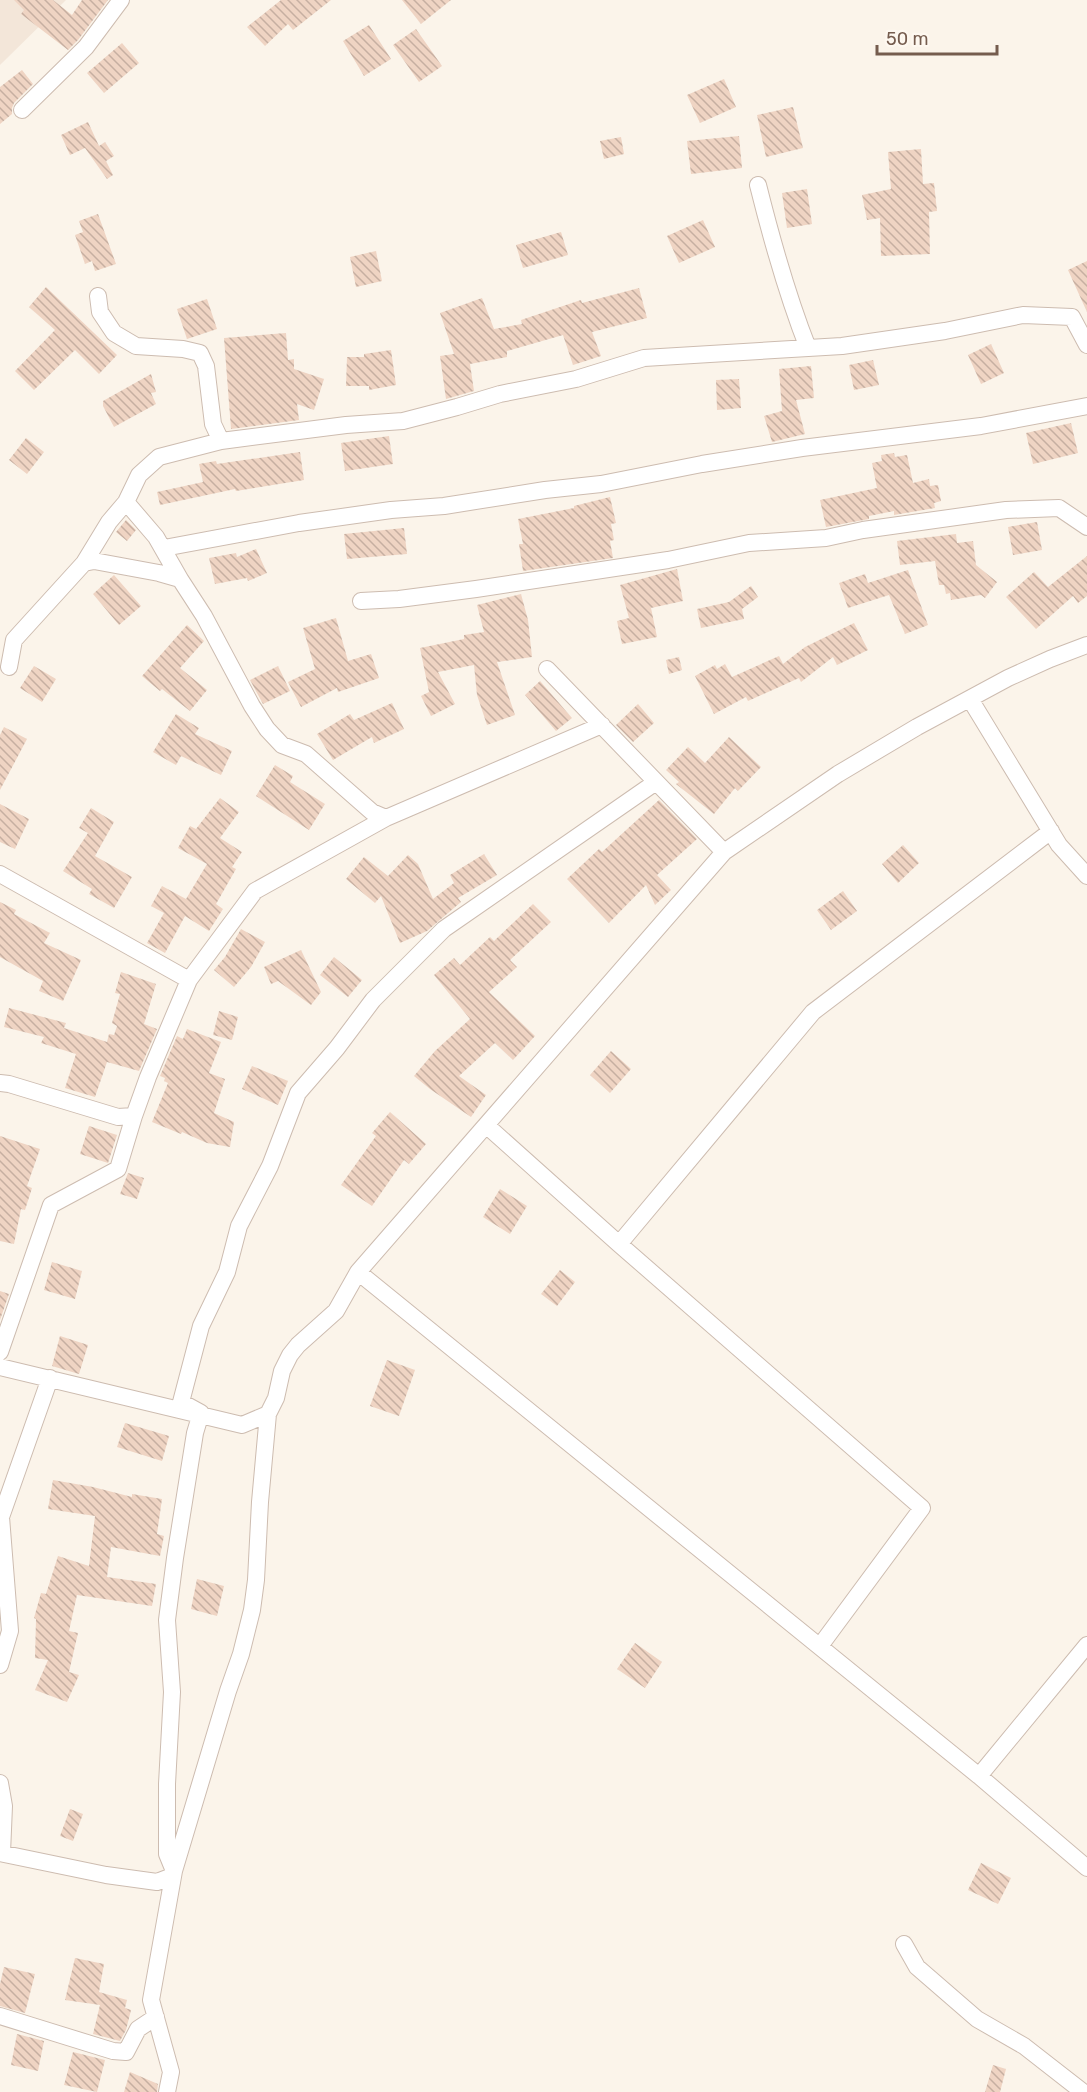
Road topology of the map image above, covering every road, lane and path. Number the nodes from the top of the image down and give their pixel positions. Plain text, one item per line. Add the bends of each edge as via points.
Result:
1 (121, 0) edge
2 (22, 110) dead end
3 (758, 185) dead end
4 (98, 296) dead end
5 (1082, 322) edge
6 (1087, 345) edge
7 (808, 348) junction
8 (1087, 406) edge
9 (221, 441) junction
10 (126, 502) junction
11 (1087, 526) edge
12 (164, 548) junction
13 (84, 562) junction
14 (180, 579) junction
15 (361, 601) dead end
16 (1087, 645) edge
17 (9, 667) dead end
18 (547, 669) dead end
19 (970, 699) junction
20 (602, 725) junction
21 (656, 782) junction
22 (386, 818) junction
23 (1051, 831) junction
24 (724, 852) junction
25 (0, 874) edge
26 (1087, 876) edge
27 (189, 980) junction
28 (0, 1083) edge
29 (134, 1116) junction
30 (486, 1125) junction
31 (619, 1244) junction
32 (358, 1272) junction
33 (0, 1352) edge
34 (0, 1367) edge
35 (50, 1378) junction
36 (201, 1413) junction
37 (268, 1414) junction
38 (4, 1499) edge
39 (1087, 1645) edge
40 (820, 1647) junction
41 (0, 1665) edge
42 (980, 1776) junction
43 (0, 1783) edge
44 (1, 1853) edge
45 (1087, 1868) edge
46 (174, 1871) junction
47 (904, 1944) dead end
48 (0, 2016) edge
49 (156, 2018) junction
50 (167, 2092) edge
51 (1083, 2092) edge

1 - 2 street via 86,47
3 - 7 street via 785,286
4 - 9 street via 100,312 114,333 136,345 200,353 206,366 213,424
5 - 6 street
5 - 7 street via 1072,317 1023,315 945,331
7 - 9 street via 644,358 576,379 500,394 403,421
8 - 12 street via 981,426 802,448 601,484 391,510
9 - 10 street via 159,457 139,475
10 - 12 street
10 - 13 street
11 - 15 street via 1059,508 1006,510 826,538 749,543 668,560 476,589
12 - 14 street
13 - 14 street
13 - 17 street via 14,640
14 - 22 street via 267,729 282,745 306,754 372,812
16 - 19 street via 1008,678
18 - 20 street
19 - 23 street
19 - 24 street via 838,774
20 - 21 street
20 - 22 street
21 - 24 street
21 - 36 street via 444,929 373,1000 298,1093 270,1166 239,1226 227,1272 201,1326 182,1402
22 - 27 street via 255,891
23 - 26 street
23 - 31 street via 813,1012
24 - 30 street
25 - 27 street
27 - 29 street
28 - 29 street via 118,1117
29 - 33 street via 118,1169 51,1205
30 - 31 street
30 - 32 street
31 - 40 street via 922,1508
32 - 37 street via 336,1311 290,1355
32 - 40 street
34 - 35 street
35 - 36 street
35 - 38 street
36 - 37 street via 242,1425
36 - 46 street via 167,1620 172,1692 166,1784 167,1854
37 - 46 street via 252,1610
38 - 41 street via 1,1517 10,1631
39 - 42 street
40 - 42 street
42 - 45 street
43 - 44 street via 4,1806
44 - 46 street via 157,1882 171,1877
46 - 49 street via 151,2000
47 - 51 street via 916,1968 977,2019 1024,2046
48 - 49 street via 126,2052 138,2030
49 - 50 street via 171,2072

